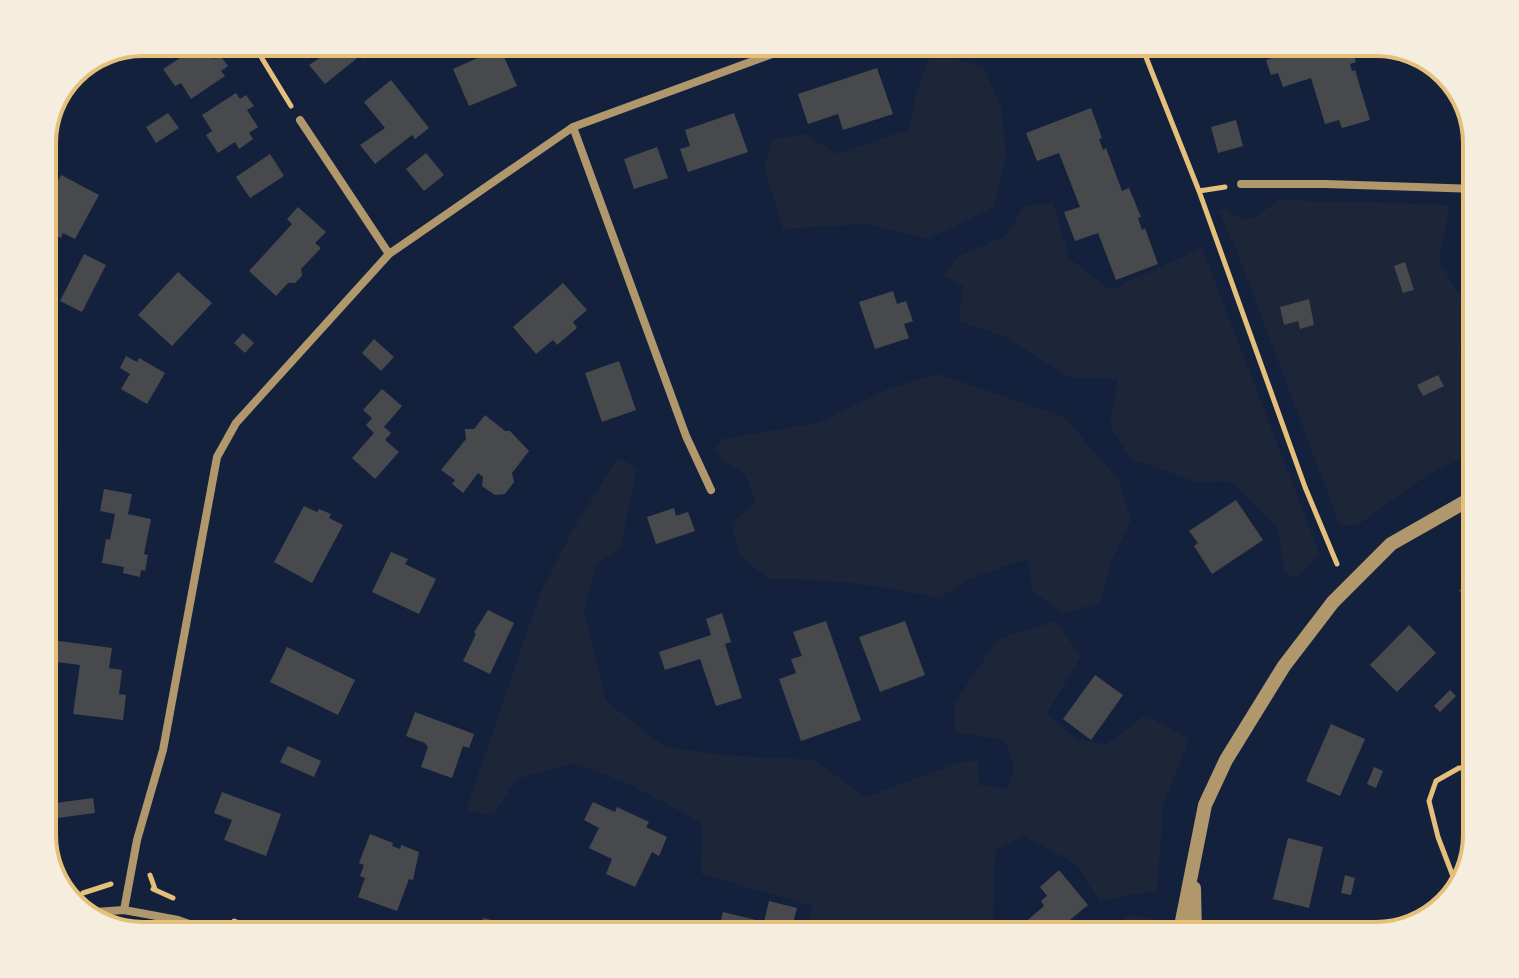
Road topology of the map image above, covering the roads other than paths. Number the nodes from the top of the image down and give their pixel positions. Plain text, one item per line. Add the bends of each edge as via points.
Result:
1 (767, 56) edge
2 (300, 120) road end
3 (573, 127) junction
4 (1241, 184) road end
5 (1463, 189) edge
6 (389, 254) junction
7 (711, 490) dead end
8 (1463, 503) edge
9 (1194, 852) junction
10 (124, 910) junction
11 (102, 912) edge
12 (184, 922) edge
13 (1182, 922) edge
14 (1195, 922) edge

1 - 3 street
2 - 6 street
3 - 6 street
3 - 7 street via 686,436
4 - 5 street
6 - 10 street via 236,423 217,457 163,750
8 - 9 street via 1391,544 1333,602 1284,666 1226,760 1205,805
9 - 13 street
9 - 14 street
10 - 11 street
10 - 12 street

